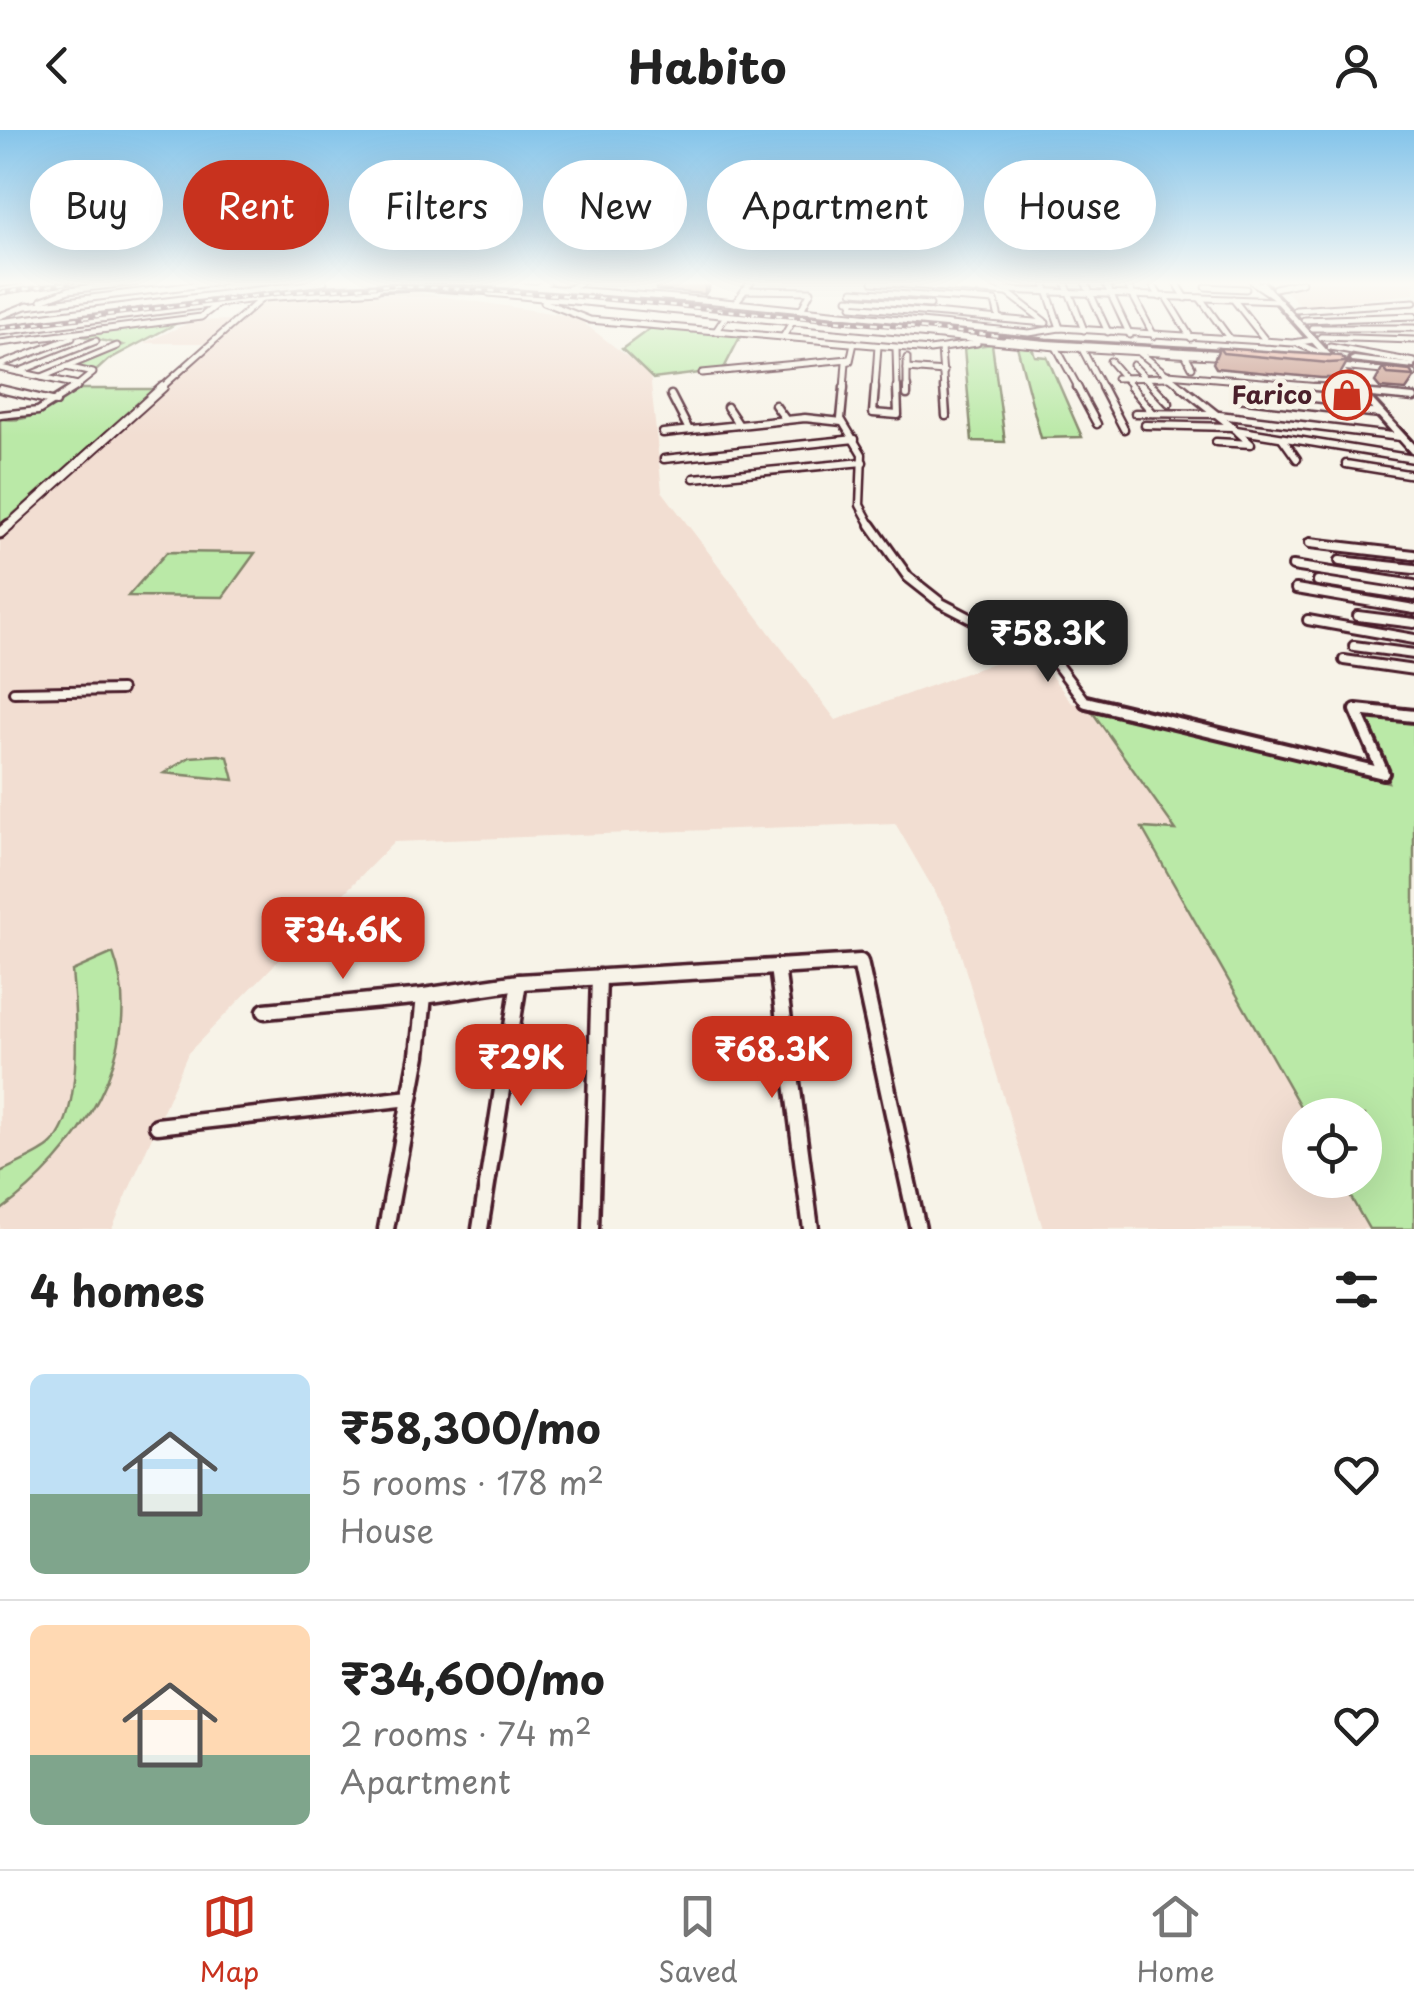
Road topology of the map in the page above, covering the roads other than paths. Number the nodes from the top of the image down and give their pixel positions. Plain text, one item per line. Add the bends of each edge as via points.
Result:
1 (28, 333) edge
2 (89, 333) edge
3 (219, 333) edge
4 (746, 333) edge
5 (785, 333) edge
6 (811, 333) edge
7 (925, 333) edge
8 (934, 333) edge
9 (1010, 333) edge
10 (1012, 333) edge
11 (1036, 333) edge
12 (1117, 333) edge
13 (1153, 333) edge
14 (1189, 333) edge
15 (1226, 333) edge
16 (1260, 333) edge
17 (1313, 333) edge
18 (1314, 333) edge
19 (755, 334) joint
20 (77, 335) junction
21 (1027, 335) junction
22 (1130, 335) joint
23 (783, 336) junction
24 (1154, 336) junction
25 (981, 338) junction
26 (1192, 338) junction
27 (808, 339) junction
28 (1230, 339) junction
29 (1317, 339) junction
30 (25, 340) junction
31 (1414, 340) edge
32 (96, 341) junction
33 (1266, 341) junction
34 (854, 343) junction
35 (1293, 343) junction
36 (0, 346) edge
37 (878, 346) junction
38 (1056, 347) junction
39 (896, 348) junction
40 (941, 349) junction
41 (1084, 353) junction
42 (1140, 353) junction
43 (1185, 354) junction
44 (1060, 355) junction
45 (1255, 355) edge
46 (877, 356) junction
47 (1236, 357) edge
48 (895, 358) junction
49 (907, 358) dead end
50 (1297, 358) edge
51 (850, 359) junction
52 (1314, 359) junction
53 (1110, 361) dead end
54 (1353, 363) junction
55 (1133, 365) dead end
56 (0, 367) edge
57 (66, 367) junction
58 (1192, 367) dead end
59 (1414, 368) edge
60 (907, 369) junction
61 (18, 372) junction
62 (944, 372) junction
63 (702, 374) dead end
64 (1169, 376) junction
65 (42, 377) junction
66 (1116, 378) dead end
67 (1125, 378) junction
68 (1147, 378) junction
69 (78, 385) junction
70 (0, 389) edge
71 (1360, 391) junction
72 (670, 394) dead end
73 (1372, 394) junction
74 (907, 395) dead end
75 (1237, 398) dead end
76 (1414, 398) edge
77 (56, 402) junction
78 (1169, 404) dead end
79 (775, 405) dead end
80 (728, 407) dead end
81 (1135, 413) dead end
82 (1153, 413) junction
83 (1217, 414) junction
84 (1380, 414) junction
85 (0, 415) edge
86 (946, 416) dead end
87 (786, 420) junction
88 (842, 422) junction
89 (1096, 424) dead end
90 (1144, 424) dead end
91 (739, 425) junction
92 (1124, 429) dead end
93 (1234, 429) junction
94 (689, 430) junction
95 (663, 433) dead end
96 (1400, 437) junction
97 (1282, 438) junction
98 (855, 439) junction
99 (1414, 440) edge
100 (1216, 442) dead end
101 (1414, 451) edge
102 (664, 459) dead end
103 (1297, 459) dead end
104 (1414, 459) edge
105 (863, 462) junction
106 (1346, 464) dead end
107 (1414, 475) edge
108 (694, 478) dead end
109 (0, 533) edge
110 (1310, 543) dead end
111 (1414, 554) edge
112 (1340, 561) dead end
113 (1292, 566) dead end
114 (1414, 569) edge
115 (1318, 581) dead end
116 (1414, 584) edge
117 (1296, 589) dead end
118 (1414, 596) edge
119 (1414, 609) edge
120 (1358, 616) dead end
121 (1308, 620) dead end
122 (1414, 623) edge
123 (1414, 639) edge
124 (1354, 646) dead end
125 (1414, 654) edge
126 (1344, 660) dead end
127 (1414, 670) edge
128 (121, 690) dead end
129 (14, 692) dead end
130 (1414, 716) edge
131 (777, 967) junction
132 (599, 977) junction
133 (519, 982) junction
134 (424, 996) junction
135 (266, 1011) dead end
136 (410, 1098) junction
137 (157, 1126) dead end
138 (385, 1229) edge
139 (480, 1229) edge
140 (591, 1229) edge
141 (811, 1229) edge
142 (918, 1229) edge

1 - 30 street
2 - 20 street
3 - 109 street
4 - 19 street
5 - 23 street
6 - 27 street
7 - 25 street
8 - 25 main road
9 - 21 main road
10 - 21 street
11 - 21 street
12 - 22 street
13 - 24 street
14 - 26 street
15 - 28 street
16 - 33 street
17 - 29 main road
18 - 29 main road
19 - 23 street
20 - 30 street
20 - 32 street
20 - 56 street
21 - 52 main road
22 - 24 street
23 - 27 street
24 - 26 street
25 - 38 street via 1008,347
25 - 40 street
25 - 45 main road
26 - 28 street
27 - 34 street
28 - 33 street
29 - 31 street
29 - 35 street
29 - 54 main road
29 - 54 main road
30 - 36 street
32 - 57 street via 117,346
32 - 61 street
33 - 35 street
34 - 37 street
34 - 51 street
35 - 52 street via 1328,362
37 - 39 street
37 - 46 street
38 - 41 street
38 - 44 street
39 - 40 street
39 - 48 street
40 - 62 street
41 - 42 street
41 - 44 street
41 - 92 street
42 - 43 street
42 - 64 street
43 - 47 street
43 - 58 street
44 - 89 street
46 - 48 street
46 - 48 street via 873,413 898,415
49 - 60 street
50 - 52 main road
51 - 63 street
51 - 88 street
52 - 54 street
53 - 67 street
54 - 59 main road
54 - 71 main road
54 - 73 main road
55 - 68 street
56 - 61 street
57 - 65 street
57 - 69 street via 93,373
60 - 62 street
60 - 74 street
61 - 65 street
62 - 86 street
64 - 68 street
64 - 71 street
64 - 83 street
65 - 69 street
66 - 67 street
67 - 68 street
67 - 82 street
68 - 78 street
69 - 77 street
70 - 77 street
71 - 84 main road
72 - 94 street
73 - 76 street
73 - 99 main road
75 - 84 street
77 - 85 street via 17,418
79 - 87 street
80 - 91 street
81 - 82 street
82 - 83 street
83 - 93 street
83 - 96 street
84 - 96 main road
87 - 88 street
87 - 91 street
88 - 98 street
90 - 93 street
91 - 94 street
93 - 97 street
93 - 100 street via 1250,444
94 - 95 street
96 - 101 main road
97 - 103 street
97 - 104 street
98 - 102 street
98 - 105 street
105 - 108 street
105 - 130 street via 860,505 908,577 1055,662 1086,702 1382,773 1356,710
106 - 107 street
110 - 111 street
112 - 114 street
113 - 116 street
115 - 118 street
117 - 119 street
120 - 122 street
121 - 123 street
124 - 125 street
126 - 127 street
128 - 129 street
131 - 132 street
131 - 141 street
131 - 142 street via 860,962
132 - 133 street
132 - 140 street
133 - 134 street
133 - 139 street
134 - 135 street
134 - 136 street
136 - 137 street
136 - 138 street

